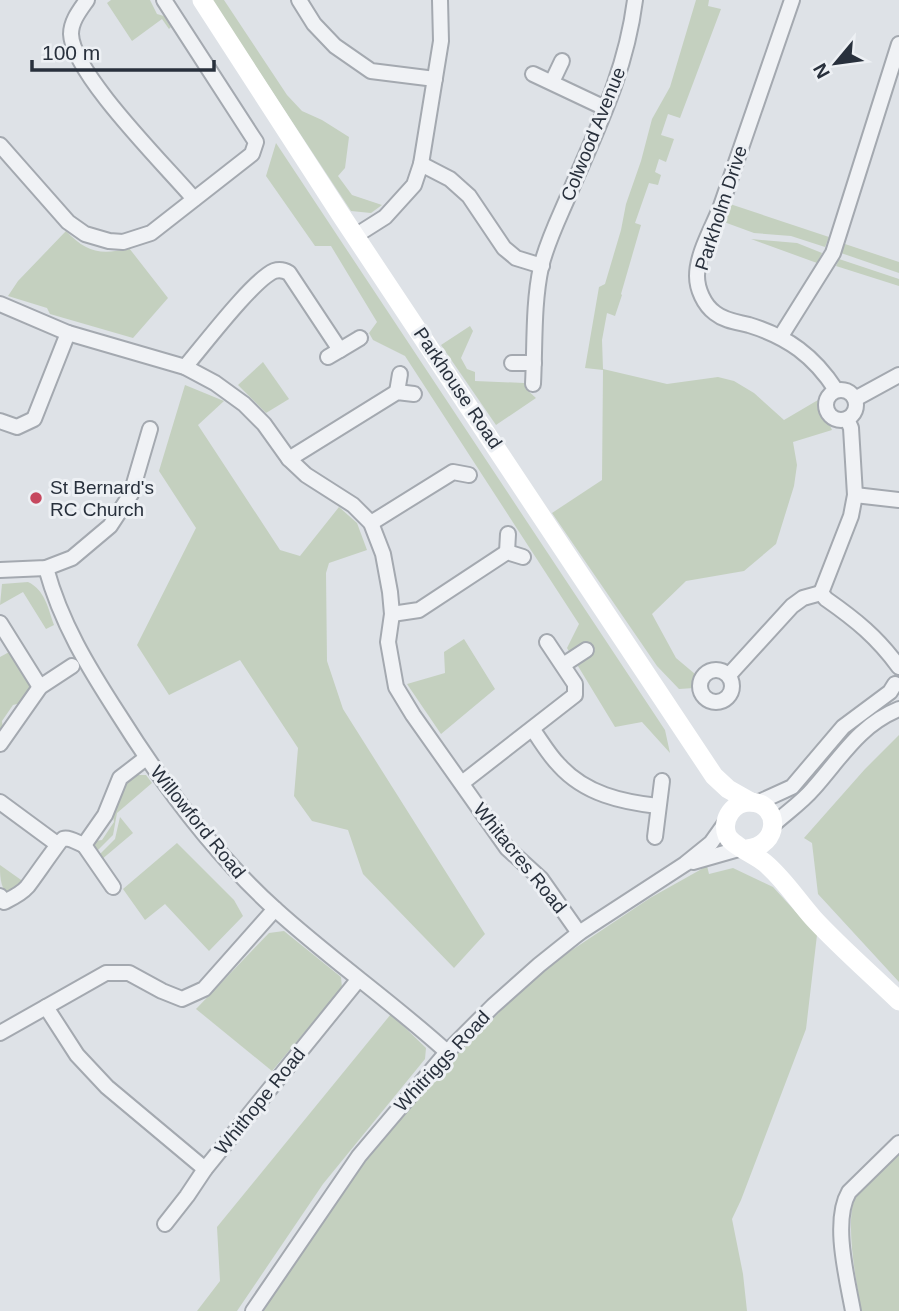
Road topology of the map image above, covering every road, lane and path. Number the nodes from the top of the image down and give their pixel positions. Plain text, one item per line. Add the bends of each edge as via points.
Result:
1 (87, 0) edge
2 (164, 0) edge
3 (202, 0) edge
4 (299, 0) edge
5 (440, 0) edge
6 (635, 0) edge
7 (792, 0) edge
8 (899, 44) edge
9 (562, 61) dead end
10 (533, 74) dead end
11 (435, 79) junction
12 (552, 82) junction
13 (605, 108) junction
14 (0, 145) edge
15 (421, 164) junction
16 (194, 199) junction
17 (355, 236) junction
18 (541, 266) junction
19 (0, 304) edge
20 (68, 333) junction
21 (781, 336) junction
22 (360, 338) dead end
23 (513, 363) dead end
24 (534, 363) junction
25 (185, 367) junction
26 (400, 374) dead end
27 (899, 375) edge
28 (533, 384) dead end
29 (836, 390) junction
30 (397, 392) junction
31 (414, 394) dead end
32 (855, 400) junction
33 (847, 419) junction
34 (0, 421) edge
35 (150, 429) dead end
36 (289, 459) junction
37 (469, 475) dead end
38 (855, 495) junction
39 (899, 500) edge
40 (370, 523) junction
41 (508, 534) dead end
42 (507, 552) junction
43 (523, 557) dead end
44 (46, 568) junction
45 (0, 570) edge
46 (821, 593) junction
47 (392, 614) junction
48 (0, 623) edge
49 (547, 642) dead end
50 (586, 650) dead end
51 (563, 665) junction
52 (72, 666) dead end
53 (899, 667) edge
54 (729, 676) dead end
55 (897, 680) edge
56 (40, 687) junction
57 (899, 701) edge
58 (899, 709) edge
59 (533, 730) junction
60 (0, 742) edge
61 (146, 758) junction
62 (714, 776) junction
63 (662, 781) dead end
64 (462, 783) junction
65 (0, 802) edge
66 (754, 803) junction
67 (658, 806) junction
68 (726, 820) junction
69 (773, 829) junction
70 (655, 836) dead end
71 (57, 844) junction
72 (84, 845) junction
73 (745, 849) junction
74 (685, 864) junction
75 (784, 880) junction
76 (113, 887) dead end
77 (1, 901) edge
78 (275, 909) junction
79 (579, 933) junction
80 (358, 980) junction
81 (899, 1001) edge
82 (46, 1007) junction
83 (0, 1033) edge
84 (447, 1052) junction
85 (899, 1143) edge
86 (205, 1169) junction
87 (164, 1224) dead end
88 (253, 1311) edge
89 (853, 1311) edge

1 - 16 street via 71,32 79,58 124,120
2 - 16 street via 256,142 252,154
3 - 17 main road, Parkhouse Road
4 - 11 street via 335,46 371,71
5 - 11 street via 441,41
6 - 13 street, Colwood Avenue via 620,74
7 - 21 street, Parkholm Drive via 696,274 704,301 714,313
8 - 21 street via 833,253
9 - 12 street
10 - 12 street
11 - 15 street
12 - 13 street
13 - 18 street, Colwood Avenue
14 - 16 street via 68,222 85,234 109,241 123,242 151,233
15 - 17 street via 414,185 400,201
15 - 18 street via 450,179 469,196 504,248 516,258
17 - 62 main road, Parkhouse Road
18 - 24 street, Colwood Avenue
19 - 20 street, Whitacres Road
20 - 25 street, Whitacres Road
20 - 34 street via 34,419 17,427
21 - 29 street, Parkholm Drive via 823,370
22 - 25 street via 334,354 289,273 276,270 260,281
23 - 24 street
24 - 28 street, Colwood Avenue
25 - 36 street, Whitacres Road via 244,404
26 - 30 street
27 - 32 street
29 - 32 street, Parkholm Drive via 851,393
29 - 33 street via 825,402 826,411 831,417
30 - 31 street
30 - 36 street
32 - 33 street via 855,411
33 - 38 street
35 - 44 street via 131,494 110,526 72,558
36 - 40 street, Whitacres Road via 353,505
37 - 40 street via 454,464
38 - 39 street
38 - 46 street
40 - 47 street, Whitacres Road via 383,554
41 - 42 street
42 - 43 street
42 - 47 street via 419,610
44 - 45 street
44 - 61 street, Willowford Road via 64,622
46 - 53 street via 866,628
46 - 54 street via 792,606
47 - 64 street, Whitacres Road via 388,642 396,687
48 - 56 street
49 - 51 street, Whitacres Road
50 - 51 street
51 - 59 street, Whitacres Road via 575,684 575,695
52 - 56 street
55 - 57 street
55 - 66 street via 890,692 835,734 792,787
56 - 60 street
58 - 69 street via 859,734
59 - 64 street, Whitacres Road
59 - 67 street via 559,766 585,787 622,802
61 - 72 street via 120,778 105,815
61 - 78 street, Willowford Road via 221,856
62 - 66 main road, Parkhouse Road via 727,789
62 - 68 main road, Parkhouse Road
63 - 67 street
64 - 79 street, Whitacres Road via 507,848 541,879
65 - 71 street
66 - 68 main road via 737,805
66 - 69 main road, Parkhouse Road via 769,812
67 - 70 street
68 - 73 main road, Parkhouse Road via 732,842
68 - 74 street, Whitriggs Road via 711,843
69 - 73 main road via 763,845
69 - 75 main road, Parkhouse Road
71 - 72 street via 68,839
71 - 77 street via 25,890
72 - 76 street
73 - 74 street, Whitriggs Road
73 - 75 main road, Parkhouse Road
74 - 79 street, Whitriggs Road
75 - 81 main road, Parkhouse Road via 815,920
78 - 80 street, Willowford Road
78 - 82 street via 204,989 183,999 129,973 106,973
79 - 84 street, Whitriggs Road
80 - 84 street, Willowford Road
80 - 86 street, Whithope Road
82 - 83 street
82 - 86 street via 77,1055 107,1087
84 - 88 street, Whitriggs Road via 359,1156
85 - 89 street via 844,1201 845,1270
86 - 87 street, Whithope Road

